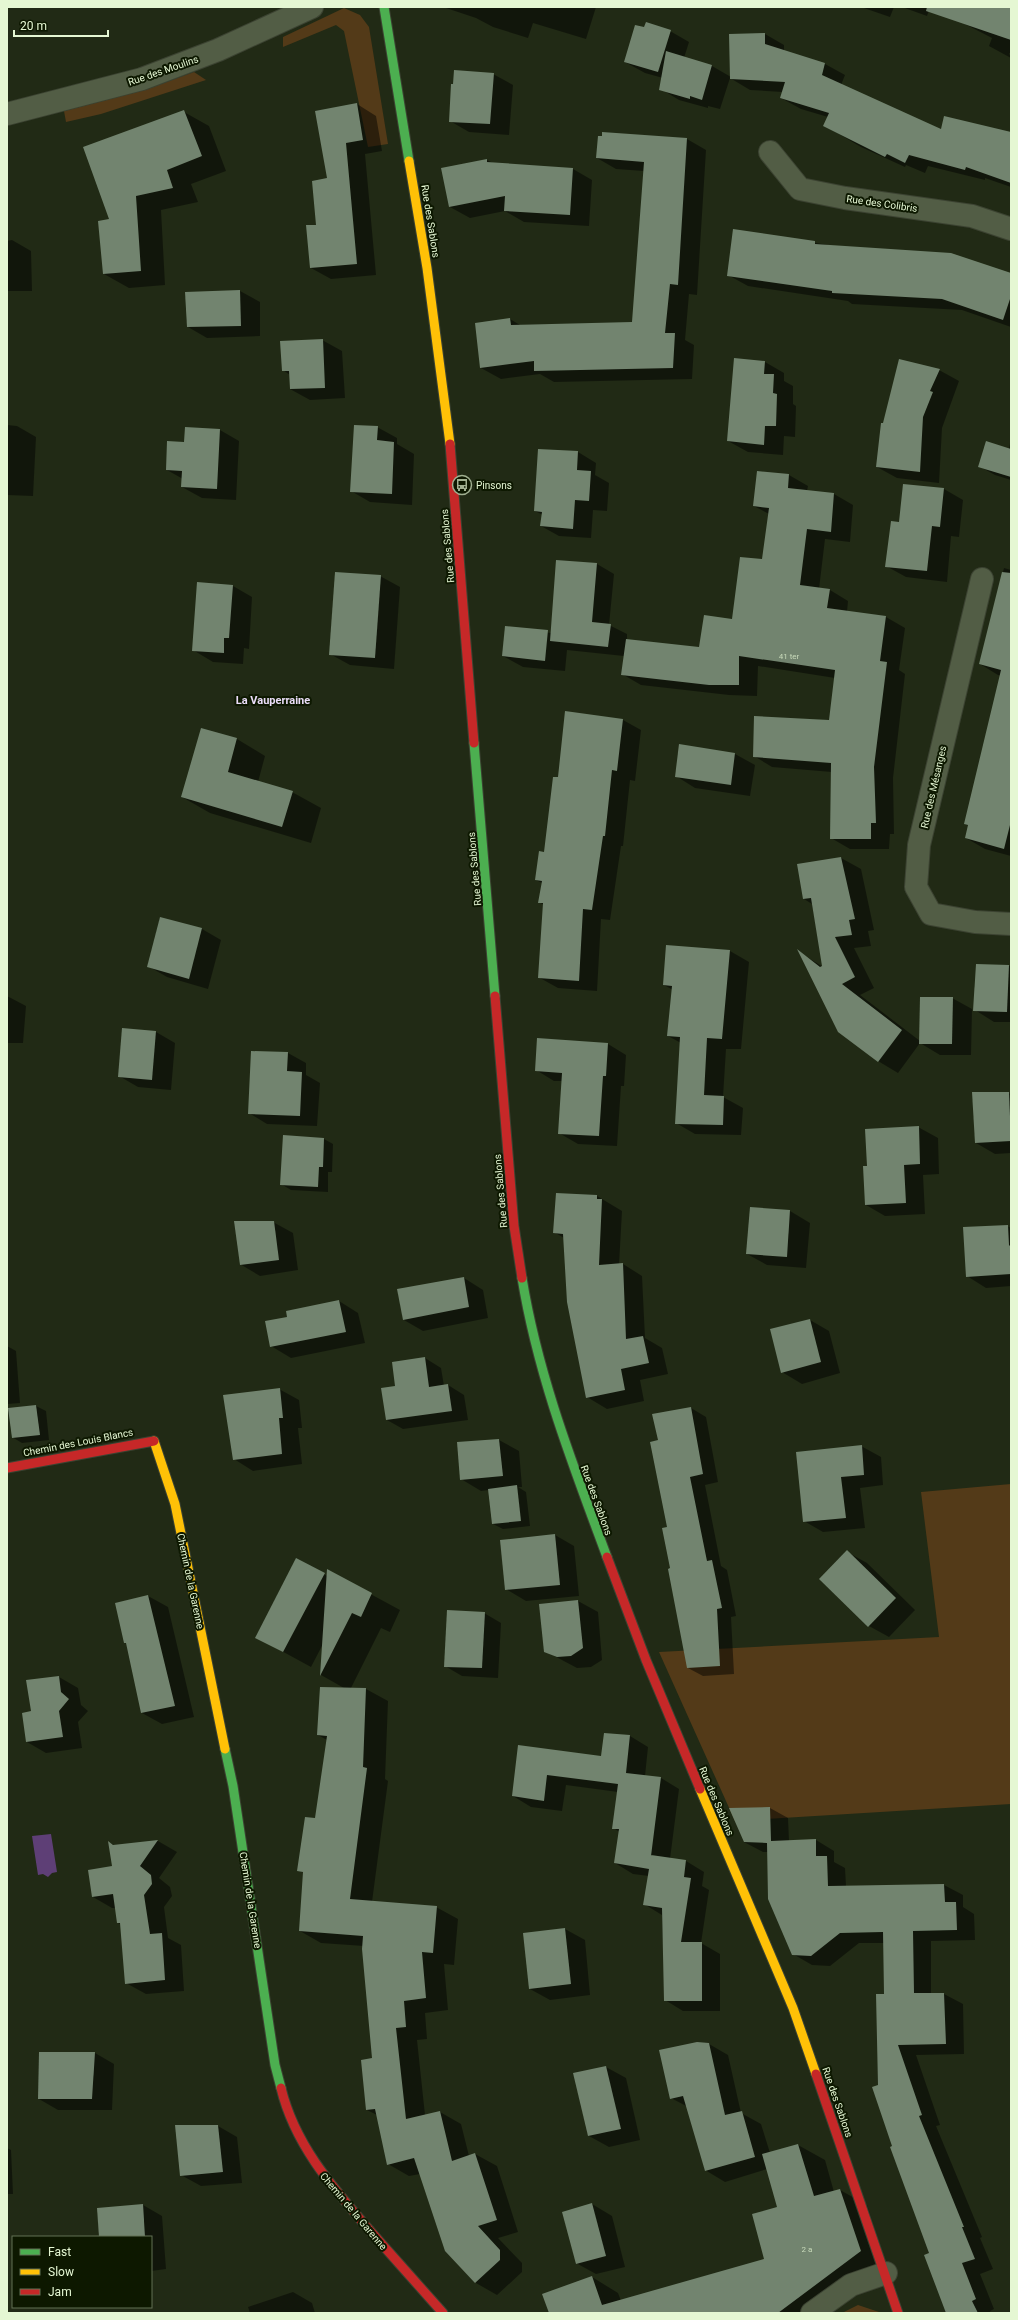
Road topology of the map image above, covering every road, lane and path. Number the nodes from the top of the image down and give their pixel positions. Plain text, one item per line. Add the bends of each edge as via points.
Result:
1 (312, 7) edge
2 (384, 7) edge
3 (7, 114) edge
4 (770, 152) dead end
5 (1011, 229) edge
6 (982, 580) dead end
7 (1011, 924) edge
8 (153, 1439) joint
9 (7, 1468) edge
10 (886, 2273) junction
11 (443, 2313) edge
12 (812, 2313) edge
13 (898, 2313) edge

1 - 3 street, Rue des Moulins via 218,50 142,79
2 - 10 street, Rue des Sablons via 427,268 448,420 514,1226 530,1327 559,1428 616,1583 793,2008
4 - 5 street, Rue des Colibris via 800,189 972,216
6 - 7 street, Rue des Mésanges via 919,845 916,887 931,914 975,922
8 - 9 street, Chemin des Louis Blancs
8 - 11 street, Chemin de la Garenne via 176,1512 234,1786 275,2065 287,2113 307,2152 336,2193
10 - 12 street via 851,2285
10 - 13 street, Rue des Sablons

